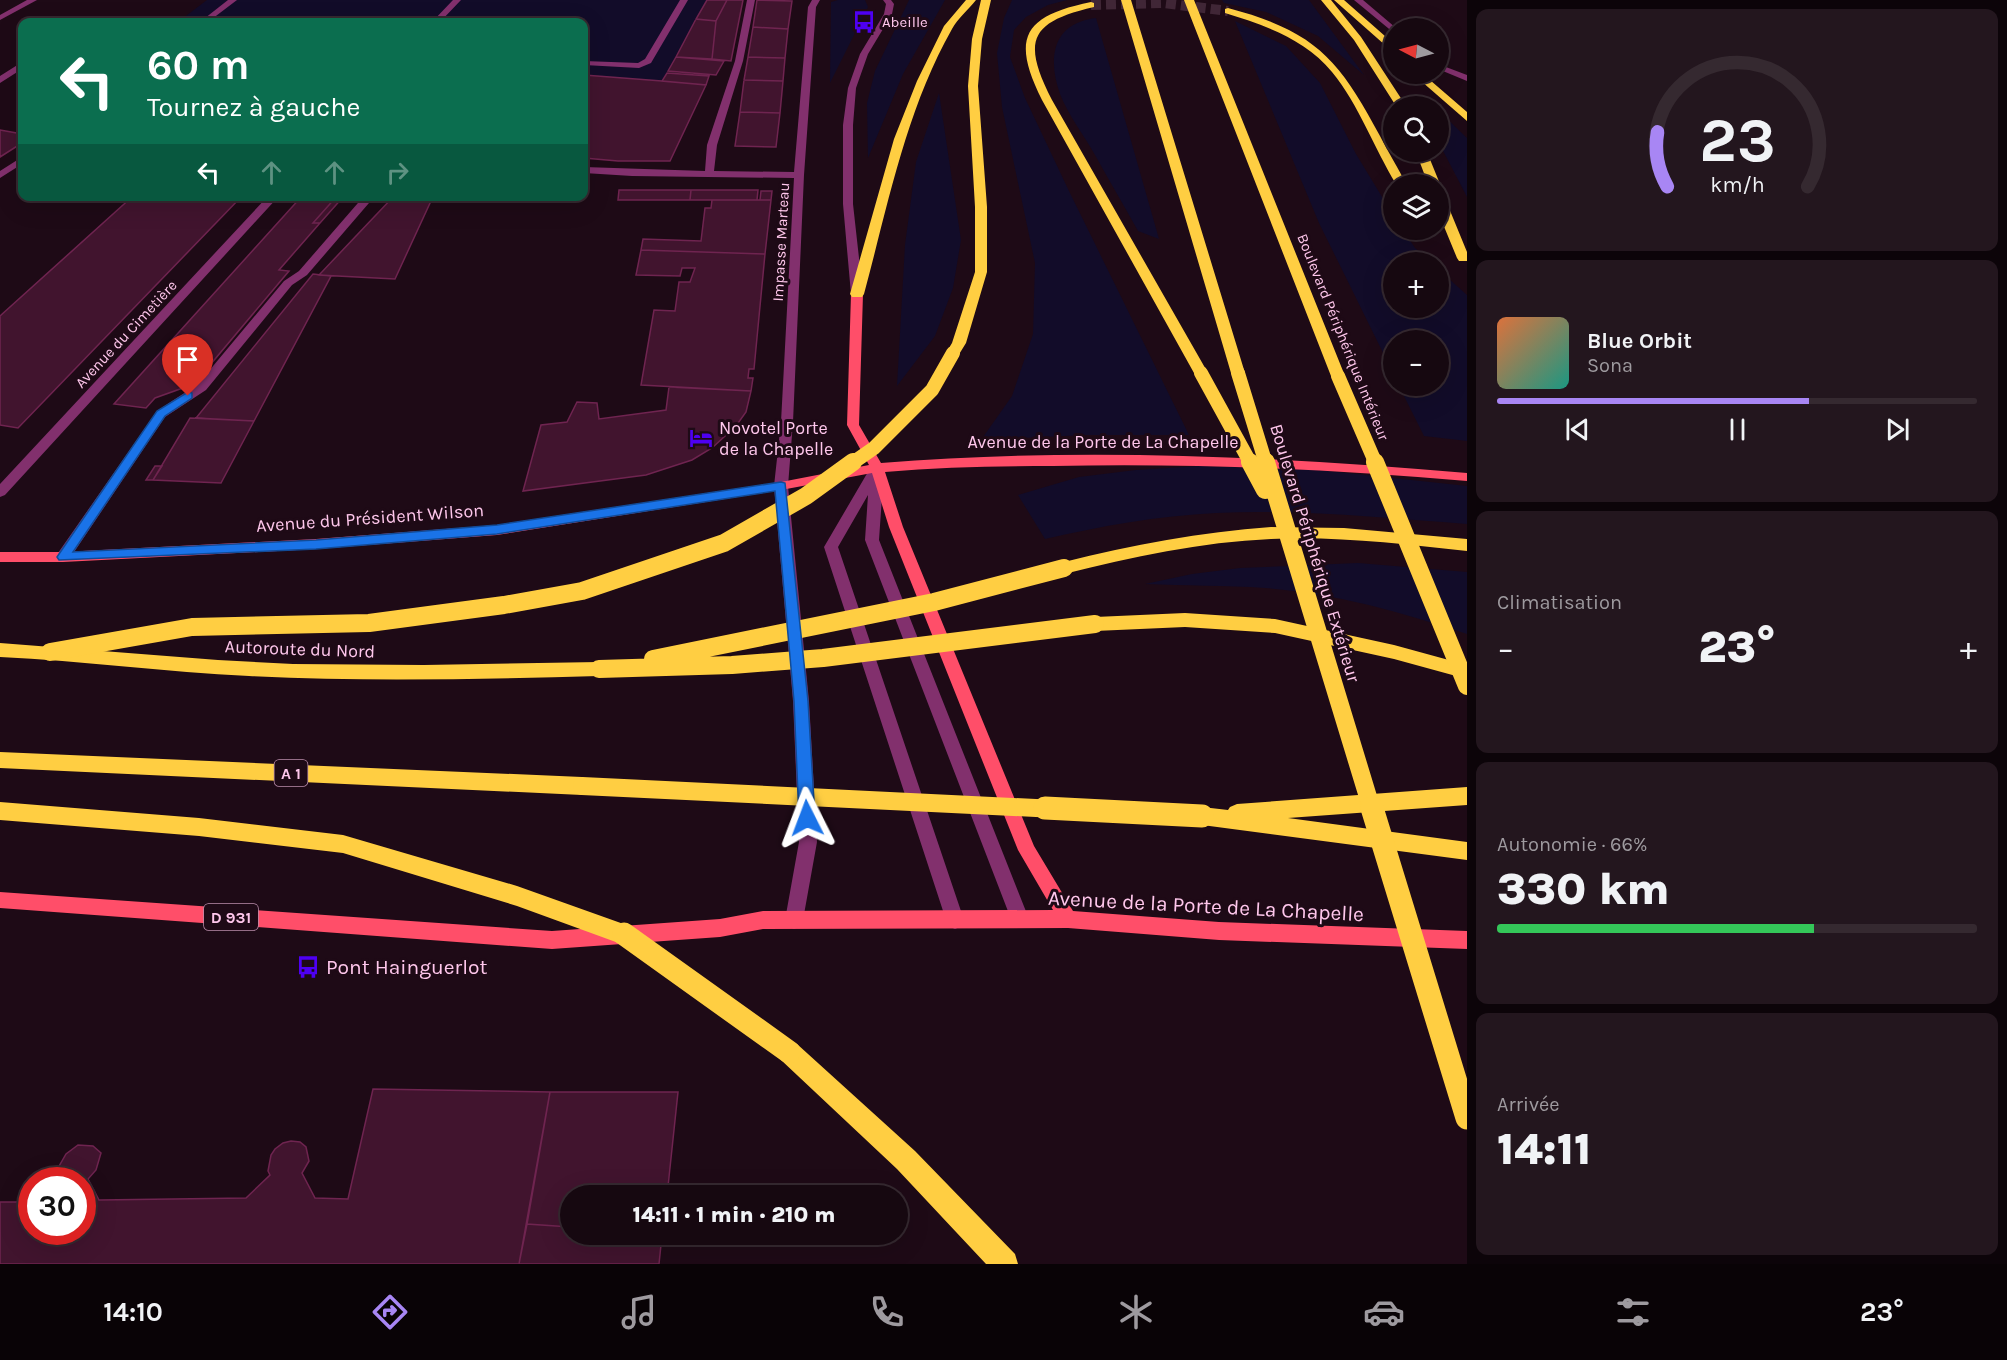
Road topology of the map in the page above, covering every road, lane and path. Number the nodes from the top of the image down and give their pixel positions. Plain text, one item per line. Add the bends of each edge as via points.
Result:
1 (33, 0) edge
2 (233, 0) edge
3 (457, 0) edge
4 (684, 0) edge
5 (751, 0) edge
6 (816, 0) edge
7 (887, 0) edge
8 (971, 0) edge
9 (986, 0) edge
10 (1126, 0) edge
11 (1189, 0) edge
12 (1326, 0) edge
13 (1339, 0) edge
14 (1358, 0) edge
15 (1091, 5) dead end
16 (1228, 11) tunnel mouth
17 (0, 18) edge
18 (209, 18) edge
19 (440, 18) edge
20 (1383, 22) edge
21 (1383, 41) edge
22 (588, 63) edge
23 (18, 69) edge
24 (1449, 71) edge
25 (1467, 78) edge
26 (0, 80) edge
27 (1429, 84) edge
28 (1395, 96) edge
29 (1467, 118) edge
30 (18, 163) edge
31 (588, 170) edge
32 (709, 174) junction
33 (1394, 174) edge
34 (0, 175) edge
35 (799, 175) junction
36 (269, 201) edge
37 (366, 201) edge
38 (1449, 222) edge
39 (1446, 240) edge
40 (1465, 259) edge
41 (857, 294) junction
42 (877, 468) junction
43 (1467, 477) edge
44 (781, 486) junction
45 (741, 491) joint
46 (0, 492) edge
47 (1283, 522) junction
48 (1467, 545) edge
49 (0, 557) edge
50 (63, 557) junction
51 (0, 650) edge
52 (50, 652) junction
53 (599, 669) junction
54 (1460, 670) edge
55 (1467, 686) edge
56 (0, 760) edge
57 (1467, 796) edge
58 (0, 811) edge
59 (1202, 816) junction
60 (1467, 851) edge
61 (0, 900) edge
62 (1020, 919) junction
63 (1068, 919) junction
64 (794, 920) junction
65 (955, 920) junction
66 (1467, 940) edge
67 (1467, 1118) edge
68 (1005, 1264) edge

1 - 17 street
2 - 18 street
3 - 19 street
4 - 22 street via 648,61 639,66
5 - 32 street via 739,61 712,145
6 - 35 street, Impasse Marteau via 812,7
7 - 41 street via 888,14 864,54 850,106 848,204
8 - 41 highway via 949,26 918,91 900,139
9 - 52 highway, bridge via 977,39 974,86 981,272 959,343 932,390 874,448 806,496 724,543 582,591 369,623 192,627
10 - 47 highway, Boulevard Périphérique Extérieur, bridge
11 - 55 highway, Boulevard Périphérique Intérieur, bridge via 1338,376
12 - 28 highway via 1358,39
13 - 21 highway
14 - 20 street
15 - 47 highway, bridge via 1060,13 1039,26 1029,47 1030,61 1047,100
16 - 33 highway via 1284,30 1330,65 1346,83
23 - 26 street
24 - 25 street
27 - 29 highway
30 - 34 street
31 - 32 street
32 - 35 street
35 - 44 street, Impasse Marteau via 788,422
36 - 46 street, Avenue du Cimetière
37 - 50 street via 303,273 288,283 202,387 161,414
38 - 40 highway
39 - 40 highway
41 - 42 main road via 853,425
42 - 43 main road, Avenue de la Porte de La Chapelle via 1001,461 1134,460 1352,467
42 - 44 main road, Avenue de la Porte de La Chapelle
42 - 62 street via 872,540
42 - 63 main road via 896,527 1027,850
42 - 65 street via 831,547
44 - 45 main road, Avenue de la Porte de La Chapelle
44 - 64 street, Impasse Marteau via 801,701 808,842
45 - 50 main road, Avenue du Président Wilson via 497,530
47 - 67 highway, Boulevard Périphérique Extérieur, bridge
48 - 53 highway, bridge via 1365,535 1273,533 1206,538 1139,549 934,602
49 - 50 main road, Avenue du Président Wilson
51 - 52 highway, Autoroute du Nord
52 - 53 highway, Autoroute du Nord, bridge via 247,669 371,673
53 - 54 highway, bridge via 733,665 976,641 1095,624 1185,620 1275,626
56 - 59 highway, A 1, bridge
57 - 59 highway
58 - 68 highway, bridge via 189,826 343,844 517,896 624,934 789,1052 906,1160
59 - 60 highway
61 - 64 main road, Avenue de la Porte de La Chapelle / D 931 via 552,940
62 - 63 main road, Avenue de la Porte de La Chapelle
62 - 65 main road, Avenue de la Porte de La Chapelle
63 - 66 main road, Avenue de la Porte de La Chapelle via 1220,931
64 - 65 main road, Avenue de la Porte de La Chapelle

